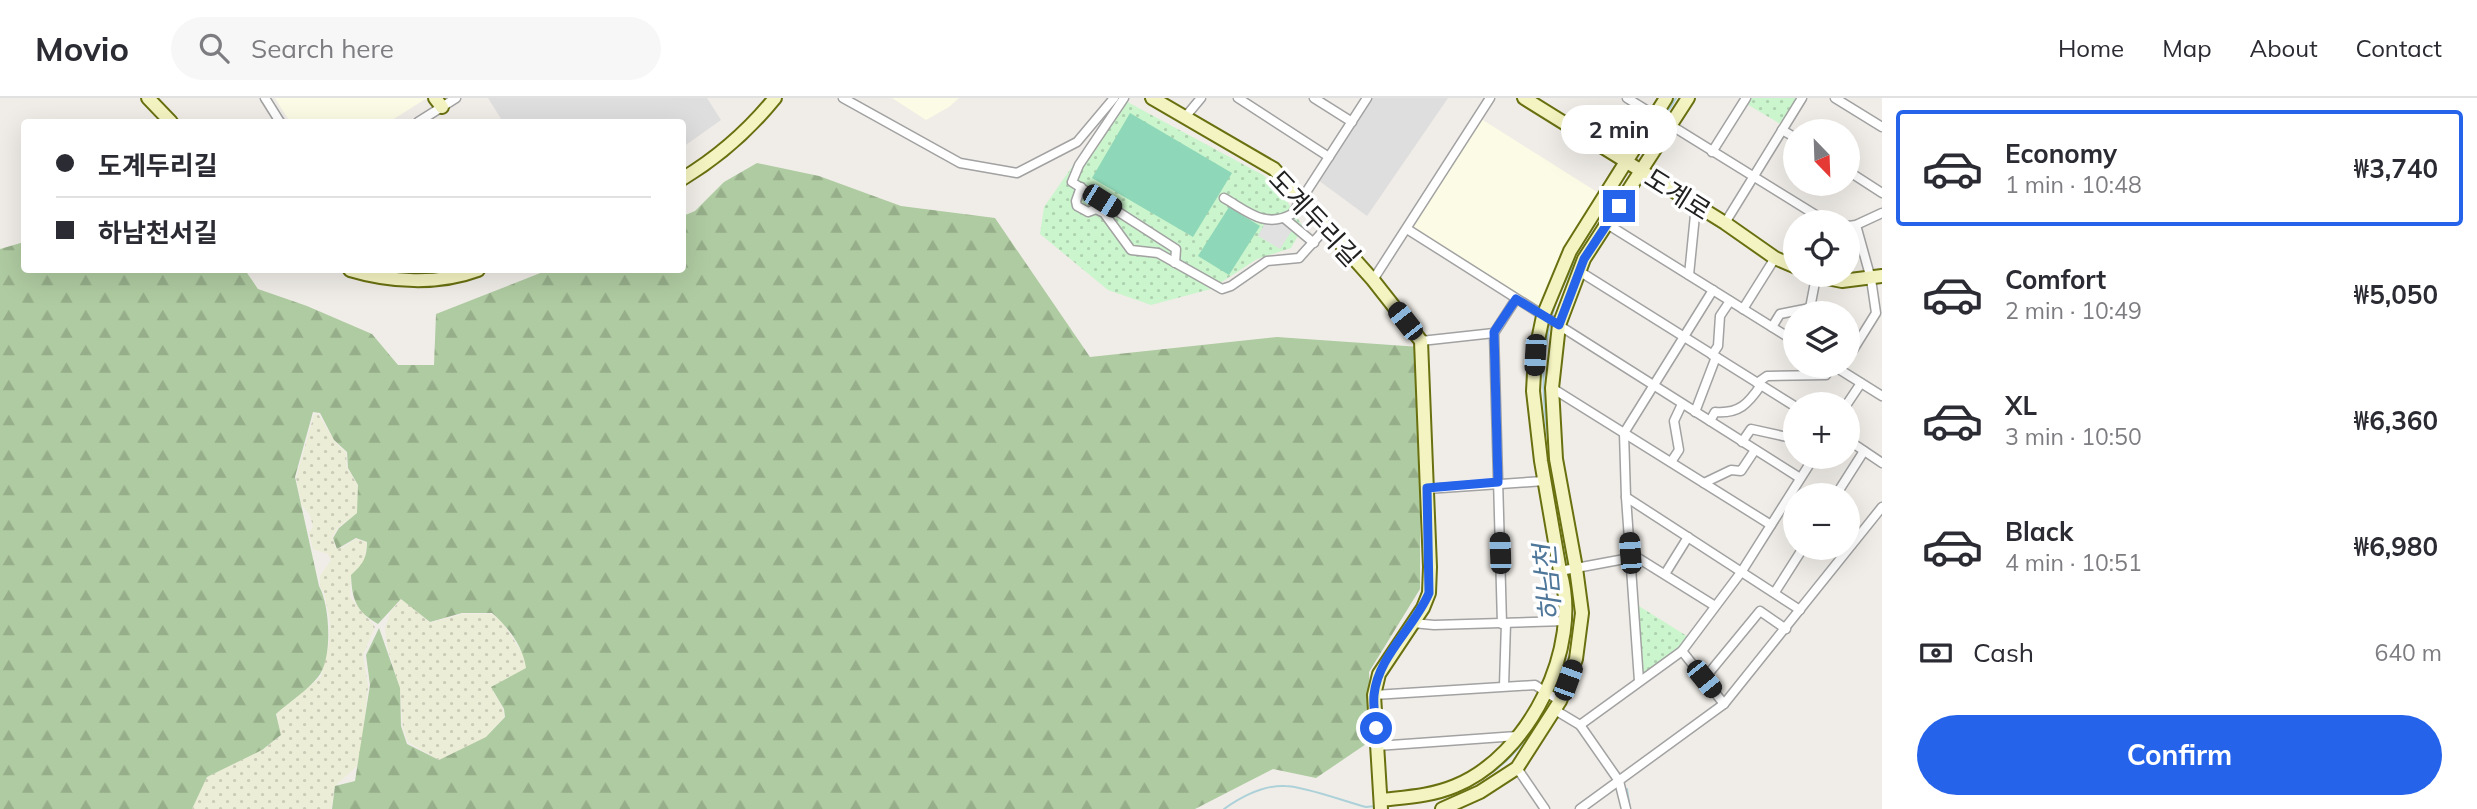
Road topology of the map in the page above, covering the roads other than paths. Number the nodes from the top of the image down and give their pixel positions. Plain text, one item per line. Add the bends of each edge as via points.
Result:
1 (148, 98) edge
2 (265, 98) edge
3 (456, 98) edge
4 (775, 98) edge
5 (843, 98) edge
6 (1114, 98) edge
7 (1124, 98) edge
8 (1153, 98) edge
9 (1200, 98) edge
10 (1238, 98) edge
11 (1314, 98) edge
12 (1367, 98) edge
13 (1490, 98) edge
14 (1524, 98) edge
15 (1627, 98) edge
16 (1666, 98) edge
17 (1688, 98) edge
18 (1746, 98) edge
19 (1802, 98) edge
20 (1835, 98) edge
21 (438, 103) edge
22 (1186, 116) junction
23 (1655, 116) junction
24 (168, 119) edge
25 (278, 119) edge
26 (421, 119) edge
27 (1352, 122) junction
28 (1671, 126) junction
29 (1882, 127) edge
30 (1782, 130) joint
31 (1712, 152) junction
32 (1329, 157) junction
33 (1627, 162) junction
34 (1642, 172) junction
35 (686, 176) edge
36 (1752, 178) junction
37 (1860, 179) edge
38 (1081, 187) junction
39 (1882, 193) edge
40 (1224, 198) dead end
41 (1300, 198) junction
42 (1696, 205) junction
43 (1807, 210) edge
44 (1882, 213) edge
45 (1284, 218) junction
46 (1860, 222) edge
47 (1725, 223) junction
48 (1607, 224) junction
49 (1326, 228) junction
50 (1407, 229) junction
51 (1860, 242) edge
52 (1314, 243) junction
53 (1570, 251) junction
54 (1775, 258) junction
55 (1783, 261) edge
56 (1175, 263) junction
57 (1581, 265) junction
58 (360, 273) edge
59 (469, 273) edge
60 (1689, 275) junction
61 (1876, 277) edge
62 (1373, 281) junction
63 (1713, 290) junction
64 (1516, 299) junction
65 (1730, 301) junction
66 (1743, 309) junction
67 (1783, 314) edge
68 (1545, 317) junction
69 (1557, 324) junction
70 (1772, 327) junction
71 (1494, 332) junction
72 (1860, 333) edge
73 (1783, 334) edge
74 (1684, 337) junction
75 (1421, 341) junction
76 (1714, 356) junction
77 (1783, 376) edge
78 (1854, 378) edge
79 (1861, 383) junction
80 (1759, 384) junction
81 (1654, 386) junction
82 (1552, 388) junction
83 (1855, 392) edge
84 (1882, 396) edge
85 (1783, 399) edge
86 (1682, 404) junction
87 (1695, 412) junction
88 (1710, 421) junction
89 (1624, 433) junction
90 (1783, 436) edge
91 (1742, 442) junction
92 (1860, 448) edge
93 (1755, 450) junction
94 (1864, 451) junction
95 (1671, 462) junction
96 (1882, 463) edge
97 (1806, 469) edge
98 (1800, 478) junction
99 (1544, 481) junction
100 (1498, 482) junction
101 (1704, 483) junction
102 (1844, 483) edge
103 (1427, 488) junction
104 (1626, 497) junction
105 (1882, 507) edge
106 (1771, 525) junction
107 (1688, 537) junction
108 (1630, 556) junction
109 (1795, 560) edge
110 (1568, 570) junction
111 (1742, 571) junction
112 (1665, 574) junction
113 (1775, 592) junction
114 (1715, 606) junction
115 (1800, 610) junction
116 (1565, 621) junction
117 (1413, 623) junction
118 (1504, 623) junction
119 (1786, 629) junction
120 (1682, 651) junction
121 (1704, 679) junction
122 (1639, 681) junction
123 (1504, 686) junction
124 (1374, 695) junction
125 (1552, 699) junction
126 (1724, 704) junction
127 (1580, 725) junction
128 (1520, 736) junction
129 (1377, 746) junction
130 (1517, 768) junction
131 (1619, 781) junction
132 (1381, 803) edge
133 (1443, 809) edge
134 (1545, 809) edge
135 (1580, 809) edge
136 (1626, 809) edge

1 - 24 street
2 - 25 street
3 - 21 street
4 - 35 street via 731,144
5 - 6 street via 960,163 1017,173 1077,142
7 - 38 street via 1079,165 1072,182
8 - 22 street, 도계두리길
9 - 22 street
10 - 32 street
11 - 27 street
12 - 27 street
13 - 50 street
14 - 33 street, 도계로
15 - 23 street
16 - 23 street
17 - 28 street
18 - 31 street
19 - 30 street
20 - 29 street
21 - 26 street
22 - 41 street, 도계두리길 via 1274,169
23 - 28 street
23 - 33 street
27 - 32 street
28 - 31 street
28 - 34 street
30 - 36 street
31 - 36 street
32 - 41 street
33 - 34 street, 도계로
33 - 53 street
34 - 42 street, 도계로
34 - 48 street
36 - 43 street
36 - 47 street
37 - 39 street
38 - 56 street via 1176,249
38 - 56 street via 1077,206 1104,213 1130,250 1158,253
40 - 45 street via 1263,221
41 - 45 street via 1292,214
41 - 49 street, 도계두리길
42 - 47 street, 도계로
42 - 60 street
44 - 46 street
45 - 52 street
47 - 54 street, 도계로
48 - 57 street
48 - 60 street
49 - 52 street
49 - 62 street, 도계두리길
50 - 62 street
50 - 64 street
51 - 61 street
52 - 56 street via 1299,258 1267,261 1222,289
53 - 57 street
53 - 68 street
54 - 55 street, 도계로
54 - 66 street
57 - 69 street
57 - 74 street
58 - 59 street via 421,280
60 - 63 street
61 - 72 street via 1876,313
62 - 75 street, 도계두리길
63 - 65 street
63 - 74 street
64 - 68 street
64 - 71 street
65 - 66 street
65 - 76 street via 1720,316
66 - 70 street
67 - 70 street
68 - 69 street
68 - 99 street via 1535,355 1533,391
69 - 81 street
69 - 82 street
70 - 73 street
71 - 75 street
71 - 100 street
74 - 76 street
74 - 81 street
75 - 103 street
76 - 80 street
76 - 87 street
77 - 80 street via 1767,376
78 - 79 street
79 - 83 street
79 - 84 street
80 - 85 street
80 - 88 street via 1745,404 1729,413 1715,412
81 - 86 street
81 - 89 street
82 - 89 street
82 - 110 street
86 - 87 street
86 - 95 street via 1674,421 1679,450
87 - 88 street
88 - 91 street
89 - 95 street
89 - 104 street
90 - 91 street via 1751,429
91 - 93 street
92 - 94 street
93 - 98 street
93 - 101 street via 1741,471 1731,470
94 - 96 street
94 - 102 street
95 - 101 street
97 - 98 street
98 - 106 street
99 - 100 street
99 - 110 street
100 - 103 street
100 - 118 street
101 - 106 street
103 - 117 street via 1429,593
104 - 107 street
104 - 108 street
105 - 115 street
106 - 111 street
107 - 111 street
107 - 112 street
108 - 110 street
108 - 112 street
108 - 122 street
109 - 113 street
110 - 116 street
110 - 125 street via 1582,613 1576,659
111 - 113 street
111 - 114 street
112 - 114 street
113 - 115 street
114 - 120 street
115 - 119 street
116 - 118 street
116 - 125 street
117 - 118 street
117 - 124 street via 1379,674
118 - 123 street
119 - 121 street via 1760,611
119 - 126 street
120 - 121 street
120 - 122 street
121 - 126 street
122 - 127 street
123 - 124 street
123 - 125 street via 1535,685
124 - 129 street
125 - 127 street
125 - 128 street
125 - 130 street
126 - 131 street
127 - 131 street
128 - 129 street
128 - 132 street via 1504,754 1457,785
129 - 132 street
130 - 133 street
130 - 134 street
131 - 135 street
131 - 136 street

